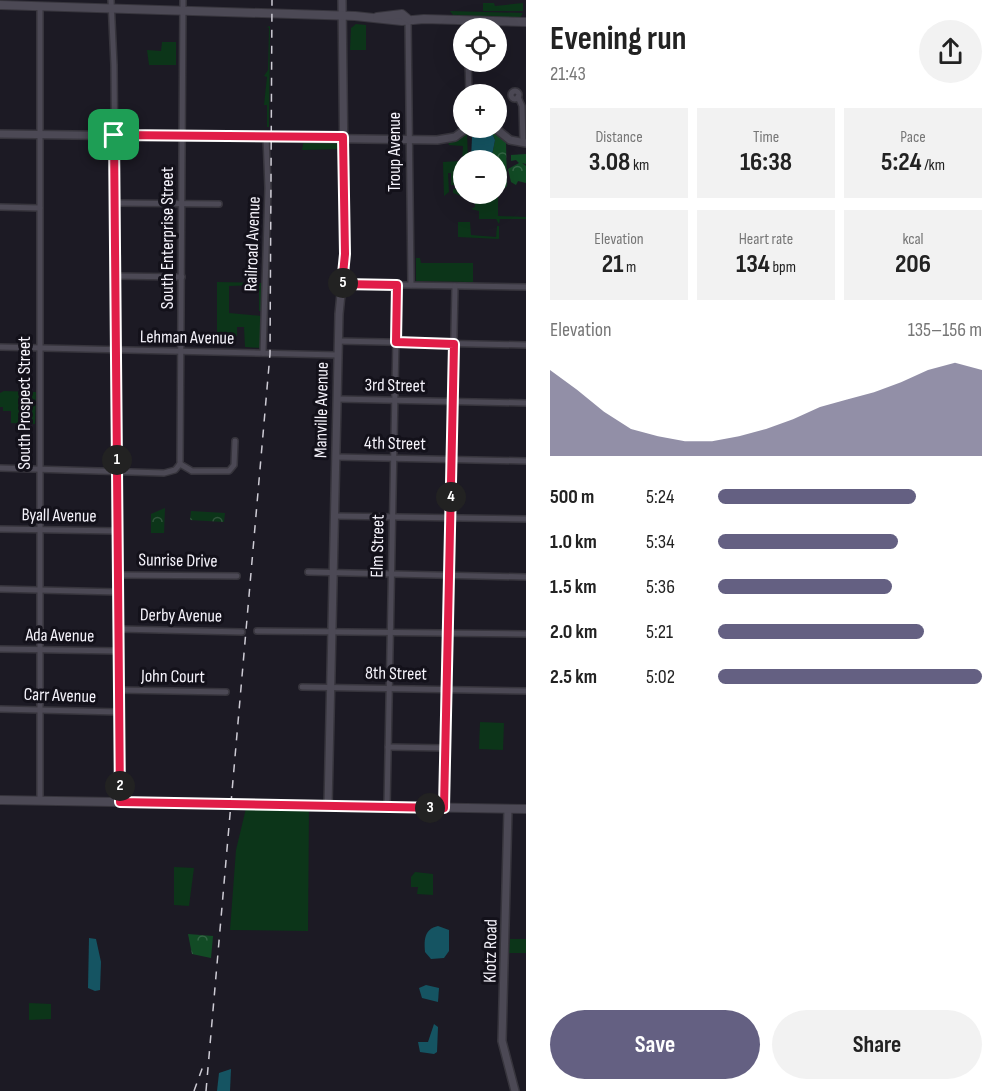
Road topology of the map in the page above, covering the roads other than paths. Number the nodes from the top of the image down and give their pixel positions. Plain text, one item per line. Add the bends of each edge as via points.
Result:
1 (183, 0) edge
2 (342, 0) edge
3 (40, 3) edge
4 (111, 4) edge
5 (0, 5) edge
6 (183, 12) junction
7 (343, 16) junction
8 (408, 19) junction
9 (526, 22) edge
10 (453, 23) edge
11 (507, 23) edge
12 (518, 98) dead end
13 (0, 134) edge
14 (40, 134) junction
15 (114, 135) junction
16 (182, 135) junction
17 (266, 136) junction
18 (343, 137) junction
19 (453, 137) edge
20 (507, 137) edge
21 (409, 139) junction
22 (524, 142) edge
23 (115, 203) junction
24 (182, 204) junction
25 (219, 204) dead end
26 (0, 207) edge
27 (40, 208) junction
28 (115, 276) junction
29 (182, 277) junction
30 (342, 284) junction
31 (397, 285) junction
32 (411, 285) junction
33 (455, 286) junction
34 (526, 287) edge
35 (338, 341) junction
36 (396, 342) junction
37 (454, 344) junction
38 (526, 345) edge
39 (0, 347) edge
40 (39, 348) junction
41 (115, 350) junction
42 (182, 352) junction
43 (263, 354) junction
44 (338, 354) junction
45 (337, 399) junction
46 (395, 400) junction
47 (453, 401) junction
48 (526, 403) edge
49 (235, 441) dead end
50 (336, 457) junction
51 (394, 458) junction
52 (452, 459) junction
53 (526, 461) edge
54 (180, 464) junction
55 (0, 468) edge
56 (38, 469) junction
57 (117, 472) junction
58 (334, 516) junction
59 (393, 516) junction
60 (450, 517) junction
61 (526, 519) edge
62 (0, 529) edge
63 (39, 530) junction
64 (118, 531) junction
65 (308, 572) dead end
66 (333, 573) junction
67 (392, 574) junction
68 (118, 575) junction
69 (449, 575) junction
70 (237, 576) dead end
71 (526, 577) edge
72 (0, 589) edge
73 (38, 590) junction
74 (118, 592) junction
75 (119, 629) junction
76 (332, 630) junction
77 (257, 631) dead end
78 (390, 631) junction
79 (242, 632) dead end
80 (448, 632) junction
81 (526, 634) edge
82 (0, 649) edge
83 (39, 650) junction
84 (119, 651) junction
85 (302, 687) dead end
86 (330, 687) junction
87 (389, 688) junction
88 (447, 689) junction
89 (119, 690) junction
90 (526, 691) edge
91 (226, 692) dead end
92 (0, 709) edge
93 (39, 710) junction
94 (119, 712) junction
95 (388, 747) junction
96 (446, 748) junction
97 (0, 800) edge
98 (40, 800) junction
99 (120, 802) junction
100 (328, 806) junction
101 (387, 807) junction
102 (444, 808) junction
103 (508, 809) junction
104 (526, 809) edge
105 (515, 1091) edge

1 - 6 street, South Enterprise Street
2 - 7 street, Manville Avenue
3 - 4 main road
3 - 5 main road
3 - 14 street, South Prospect Street
4 - 6 main road
4 - 15 street
6 - 7 main road
6 - 16 street, South Enterprise Street
7 - 8 main road via 376,18 402,14
7 - 18 street, Manville Avenue
8 - 10 main road
8 - 21 street, Troup Avenue
9 - 11 main road
12 - 22 street
13 - 14 street
14 - 15 street
14 - 27 street, South Prospect Street
15 - 16 street
15 - 23 street
16 - 17 street
16 - 24 street, South Enterprise Street
17 - 18 street
17 - 43 street, Railroad Avenue
18 - 21 street
18 - 30 street, Manville Avenue
19 - 21 street
20 - 22 street
21 - 32 street, Troup Avenue
23 - 24 street
23 - 28 street
24 - 25 street
24 - 29 street, South Enterprise Street
26 - 27 street
27 - 40 street, South Prospect Street
28 - 29 street
28 - 41 street
29 - 42 street, South Enterprise Street
30 - 31 street
30 - 35 street, Manville Avenue
31 - 32 street
31 - 36 street, Elm Street
32 - 33 street
33 - 34 street
33 - 37 street
35 - 36 street
35 - 44 street, Manville Avenue
36 - 37 street
36 - 46 street, Elm Street
37 - 38 street
37 - 47 street
39 - 40 street, Lehman Avenue
40 - 41 street, Lehman Avenue
40 - 56 street, South Prospect Street
41 - 42 street, Lehman Avenue
41 - 57 street
42 - 43 street, Lehman Avenue
42 - 54 street, South Enterprise Street
43 - 44 street, Lehman Avenue
44 - 45 street, Manville Avenue
45 - 46 street, 3rd Street
45 - 50 street, Manville Avenue
46 - 47 street, 3rd Street
46 - 51 street, Elm Street
47 - 48 street, 3rd Street
47 - 52 street
49 - 54 street via 234,465 229,471 192,471
50 - 51 street, 4th Street
50 - 58 street, Manville Avenue
51 - 52 street, 4th Street
51 - 59 street, Elm Street
52 - 53 street, 4th Street
52 - 60 street
54 - 57 street via 165,472
55 - 56 street
56 - 57 street
56 - 63 street, South Prospect Street
57 - 64 street
58 - 59 street
58 - 66 street, Manville Avenue
59 - 60 street
59 - 67 street, Elm Street
60 - 61 street
60 - 69 street
62 - 63 street, Byall Avenue
63 - 64 street, Byall Avenue
63 - 73 street, South Prospect Street
64 - 68 street
65 - 66 street
66 - 67 street
66 - 76 street, Manville Avenue
67 - 69 street
67 - 78 street, Elm Street
68 - 70 street, Sunrise Drive
68 - 74 street
69 - 71 street
69 - 80 street
72 - 73 street
73 - 74 street
73 - 83 street, South Prospect Street
74 - 75 street
75 - 79 street, Derby Avenue
75 - 84 street
76 - 77 street
76 - 78 street
76 - 86 street, Manville Avenue
78 - 80 street
78 - 87 street, Elm Street
80 - 81 street
80 - 88 street
82 - 83 street, Ada Avenue
83 - 84 street, Ada Avenue
83 - 93 street, South Prospect Street
84 - 89 street
85 - 86 street, 8th Street
86 - 87 street, 8th Street
86 - 100 street, Manville Avenue
87 - 88 street, 8th Street
87 - 95 street, Elm Street
88 - 90 street, 8th Street
88 - 96 street
89 - 91 street, John Court
89 - 94 street
92 - 93 street, Carr Avenue
93 - 94 street, Carr Avenue
93 - 98 street, South Prospect Street
94 - 99 street
95 - 96 street
95 - 101 street, Elm Street
96 - 102 street
97 - 98 main road
98 - 99 main road
99 - 100 main road
100 - 101 main road
101 - 102 main road
102 - 103 main road
103 - 104 main road
103 - 105 street, Klotz Road via 502,1041

